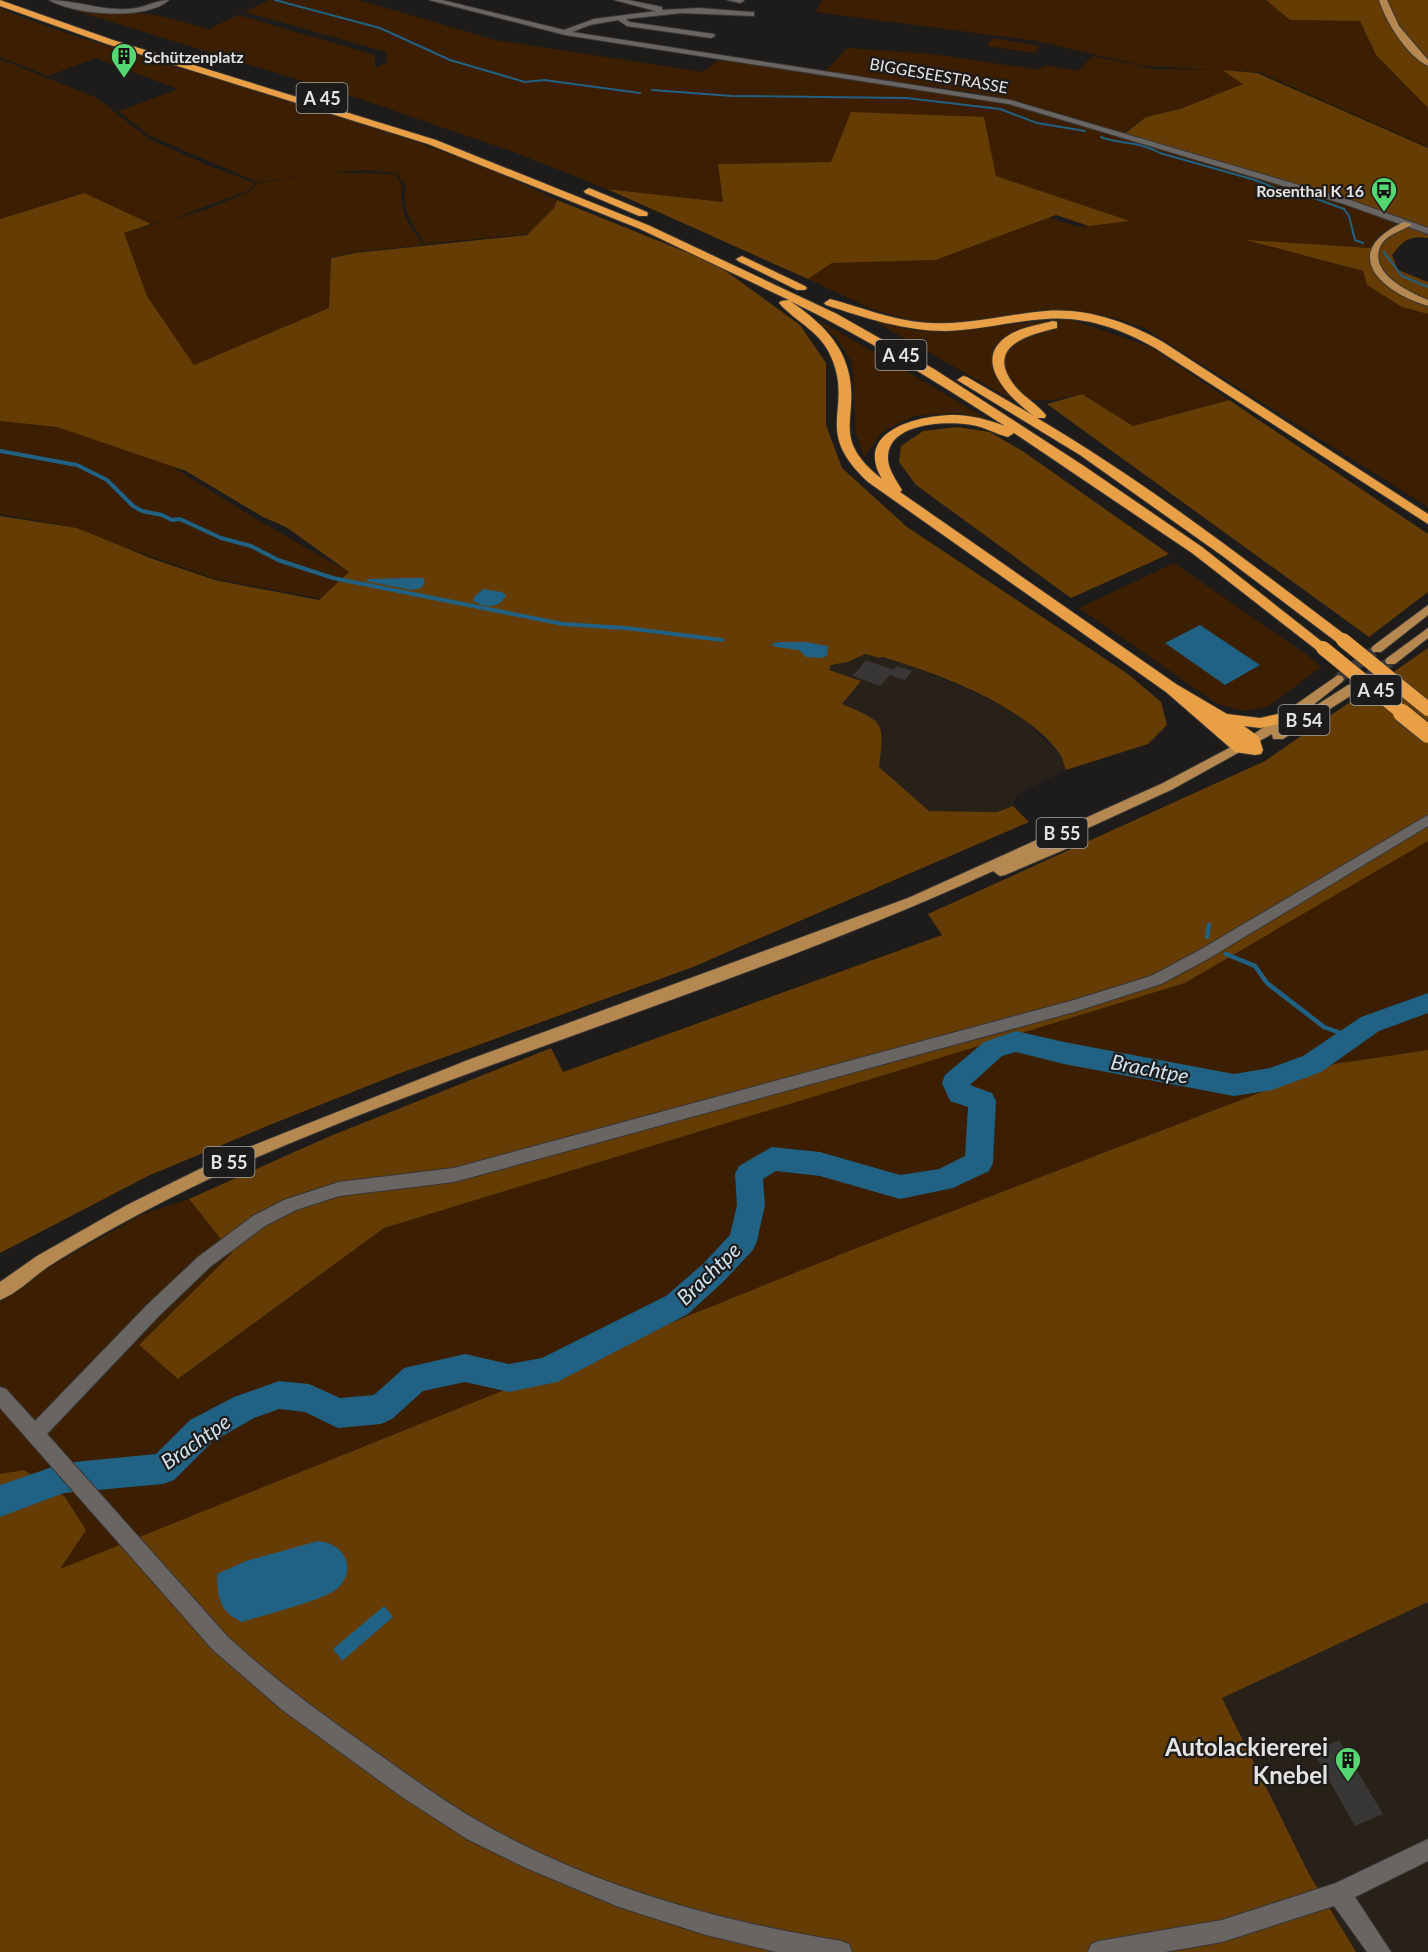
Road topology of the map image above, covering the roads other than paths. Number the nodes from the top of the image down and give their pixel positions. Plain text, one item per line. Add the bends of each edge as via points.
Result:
1 (21, 0) edge
2 (53, 0) edge
3 (165, 0) edge
4 (433, 0) edge
5 (618, 0) edge
6 (735, 1) edge
7 (0, 3) edge
8 (1384, 3) edge
9 (663, 11) junction
10 (730, 12) junction
11 (751, 14) dead end
12 (619, 18) junction
13 (565, 33) junction
14 (711, 36) dead end
15 (1428, 64) edge
16 (455, 139) dead end
17 (580, 188) dead end
18 (1407, 224) junction
19 (1428, 231) edge
20 (707, 243) dead end
21 (728, 253) dead end
22 (712, 258) junction
23 (830, 303) junction
24 (1428, 303) edge
25 (1159, 345) junction
26 (1085, 452) junction
27 (1079, 470) junction
28 (902, 498) junction
29 (1428, 518) edge
30 (1428, 609) edge
31 (1428, 632) edge
32 (1377, 649) tunnel mouth
33 (1391, 661) tunnel mouth
34 (1338, 679) tunnel mouth
35 (1171, 688) junction
36 (1353, 688) tunnel mouth
37 (1428, 709) edge
38 (1291, 716) junction
39 (1221, 717) junction
40 (1428, 734) edge
41 (1250, 746) junction
42 (1428, 820) edge
43 (0, 1292) edge
44 (0, 1395) edge
45 (35, 1433) junction
46 (1428, 1850) edge
47 (1339, 1893) junction
48 (842, 1952) edge
49 (1098, 1952) edge
50 (1380, 1952) edge

1 - 16 highway, A 45 via 117,35
2 - 3 street via 138,12 156,8
4 - 13 street, BIGGESEESTRASSE
5 - 9 street
6 - 10 street
7 - 22 highway, A 45 via 432,142
8 - 15 main road via 1398,31
9 - 10 street
9 - 12 street
10 - 11 street
12 - 13 street via 578,25
12 - 14 street via 627,24
13 - 18 street, BIGGESEESTRASSE via 1010,102 1347,202
17 - 20 highway
18 - 19 street, BIGGESEESTRASSE
18 - 24 main road via 1377,244 1373,256 1383,277
21 - 23 highway, A 45
22 - 27 highway, A 45 via 833,317 930,372
22 - 28 highway via 789,306 828,340 844,379 842,423 847,447 864,471
23 - 25 highway via 887,321 932,327 1046,315 1079,316 1119,325
23 - 26 highway, A 45
25 - 26 highway via 1107,327 1065,324 1028,330 1013,337 1000,351 997,367 1007,386
25 - 29 highway
26 - 37 highway, A 45, bridge via 1238,560
27 - 28 highway via 998,428 967,420 935,420 900,430 881,449 880,466
27 - 40 highway, A 45, bridge via 1197,550
28 - 35 highway
30 - 32 main road
31 - 33 main road
34 - 38 main road, B 54
35 - 39 highway
35 - 41 highway
36 - 41 main road, B 54
38 - 39 highway via 1260,723
38 - 41 main road, B 55
39 - 41 highway
41 - 43 main road, B 55 via 1027,861 474,1064 230,1162 133,1210 44,1261
42 - 45 street via 1156,980 1063,1009 454,1175 355,1187 293,1204 219,1248 166,1294
44 - 45 street
45 - 48 street via 250,1672 419,1795 492,1840 597,1888 741,1935
46 - 47 street
47 - 49 street via 1222,1931
47 - 50 street

